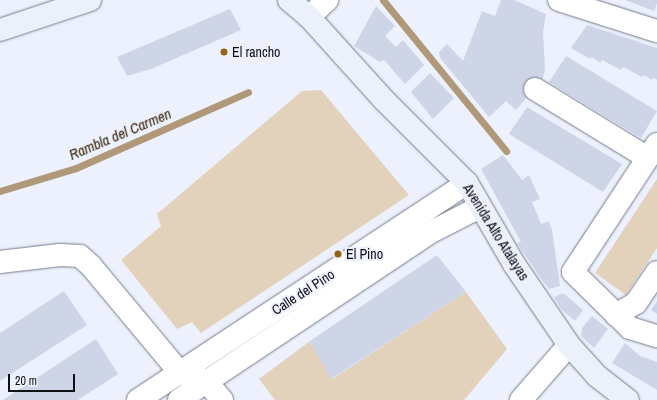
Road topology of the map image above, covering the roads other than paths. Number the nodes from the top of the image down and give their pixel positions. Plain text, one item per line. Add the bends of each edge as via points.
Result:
1 (90, 0) edge
2 (289, 0) edge
3 (327, 0) edge
4 (559, 0) edge
5 (309, 17) junction
6 (0, 30) edge
7 (657, 31) edge
8 (535, 89) dead end
9 (653, 151) edge
10 (467, 183) junction
11 (480, 207) junction
12 (0, 262) edge
13 (657, 272) edge
14 (616, 314) junction
15 (657, 336) edge
16 (568, 345) junction
17 (180, 373) junction
18 (206, 381) junction
19 (182, 399) edge
20 (138, 400) edge
21 (222, 400) edge
22 (521, 400) edge
23 (628, 400) edge

1 - 6 main road
2 - 5 main road, Avenida Alto Atalayas
3 - 5 street
4 - 7 street
5 - 10 main road, Avenida Alto Atalayas via 384,100
8 - 9 street
9 - 14 street via 573,272
10 - 11 main road, Avenida Alto Atalayas
10 - 17 street, Calle del Pino
11 - 16 main road, Avenida Alto Atalayas
11 - 18 street, Calle del Pino via 431,232
12 - 17 street via 60,255 80,256
13 - 14 street via 636,303
14 - 15 street via 630,328
16 - 22 street
16 - 23 main road, Avenida Alto Atalayas via 597,376
17 - 18 street
17 - 19 street
17 - 20 street, Calle del Pino
18 - 19 street, Calle del Pino
18 - 21 street

